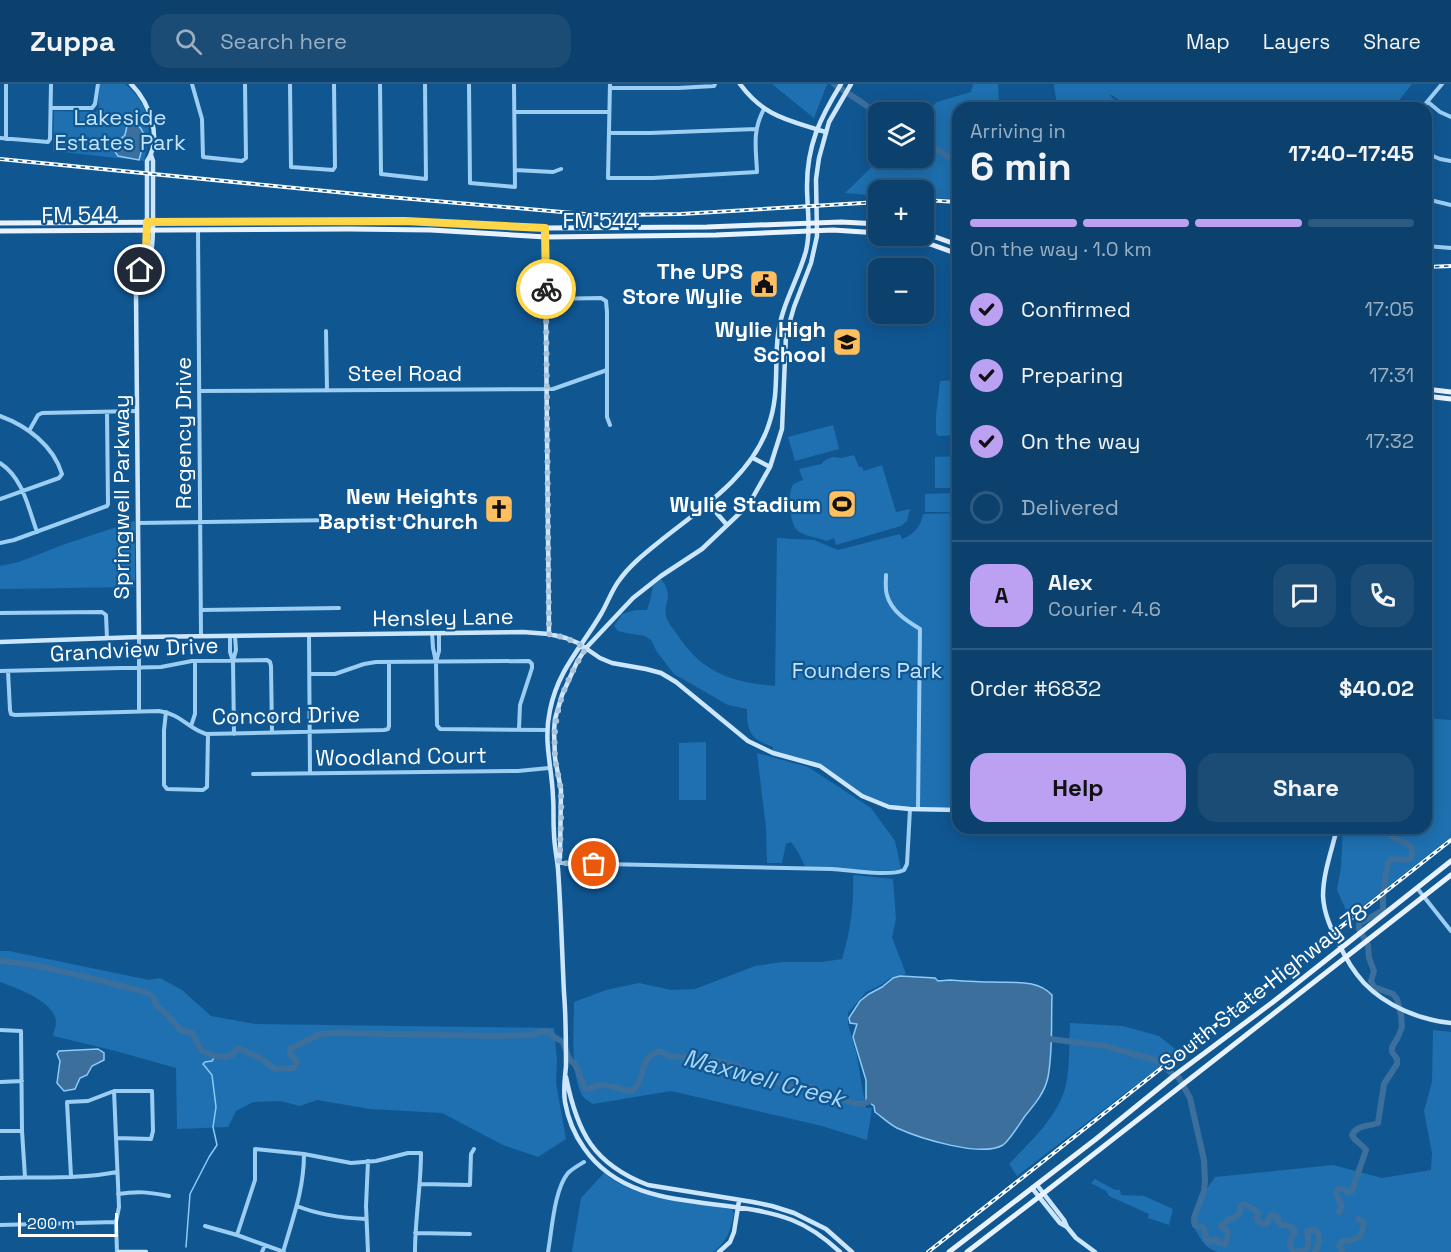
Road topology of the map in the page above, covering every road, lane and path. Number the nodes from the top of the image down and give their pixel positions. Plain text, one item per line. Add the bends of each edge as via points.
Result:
1 (6, 84) edge
2 (51, 84) edge
3 (98, 84) edge
4 (131, 84) edge
5 (192, 84) edge
6 (245, 84) edge
7 (290, 84) edge
8 (334, 84) edge
9 (380, 84) edge
10 (425, 84) edge
11 (469, 84) edge
12 (514, 84) edge
13 (716, 84) edge
14 (740, 84) edge
15 (841, 84) edge
16 (852, 84) edge
17 (1442, 84) edge
18 (610, 86) edge
19 (1428, 102) edge
20 (1432, 105) edge
21 (51, 108) junction
22 (764, 109) junction
23 (515, 112) junction
24 (609, 112) junction
25 (1451, 117) edge
26 (756, 129) junction
27 (816, 129) junction
28 (825, 132) junction
29 (609, 133) junction
30 (0, 138) edge
31 (6, 139) junction
32 (151, 155) junction
33 (1432, 155) edge
34 (1451, 161) edge
35 (561, 169) dead end
36 (515, 170) junction
37 (146, 183) junction
38 (153, 183) junction
39 (1432, 200) edge
40 (1451, 205) edge
41 (244, 221) junction
42 (337, 221) junction
43 (68, 222) junction
44 (150, 222) junction
45 (817, 222) junction
46 (0, 223) edge
47 (808, 223) junction
48 (868, 223) edge
49 (505, 226) junction
50 (633, 227) junction
51 (545, 228) junction
52 (150, 229) junction
53 (308, 229) junction
54 (198, 230) junction
55 (244, 230) junction
56 (0, 231) edge
57 (69, 231) junction
58 (808, 231) junction
59 (817, 231) junction
60 (478, 232) junction
61 (868, 232) edge
62 (633, 236) junction
63 (546, 237) junction
64 (934, 237) edge
65 (952, 243) edge
66 (931, 246) edge
67 (1432, 246) edge
68 (1451, 248) edge
69 (952, 252) edge
70 (795, 280) junction
71 (804, 283) junction
72 (546, 299) junction
73 (326, 331) dead end
74 (778, 334) junction
75 (786, 334) junction
76 (607, 370) junction
77 (777, 388) junction
78 (784, 388) junction
79 (546, 389) junction
80 (327, 390) junction
81 (1432, 390) edge
82 (199, 391) junction
83 (1451, 392) edge
84 (1432, 397) edge
85 (1451, 399) edge
86 (137, 411) junction
87 (107, 412) junction
88 (0, 416) edge
89 (610, 425) dead end
90 (29, 431) junction
91 (753, 458) junction
92 (0, 463) edge
93 (770, 467) junction
94 (22, 491) junction
95 (0, 499) edge
96 (708, 503) junction
97 (400, 519) dead end
98 (200, 522) junction
99 (138, 523) junction
100 (727, 525) junction
101 (37, 532) junction
102 (0, 543) edge
103 (886, 575) dead end
104 (339, 608) dead end
105 (201, 610) junction
106 (0, 613) edge
107 (432, 633) junction
108 (439, 633) junction
109 (549, 634) junction
110 (309, 635) junction
111 (201, 636) junction
112 (232, 636) junction
113 (139, 637) junction
114 (107, 638) junction
115 (0, 642) edge
116 (580, 644) junction
117 (586, 648) junction
118 (195, 661) junction
119 (233, 661) junction
120 (389, 662) junction
121 (436, 662) junction
122 (139, 667) junction
123 (0, 671) edge
124 (8, 671) junction
125 (310, 675) junction
126 (139, 712) junction
127 (166, 712) junction
128 (190, 726) junction
129 (519, 729) junction
130 (547, 730) junction
131 (310, 731) junction
132 (554, 731) junction
133 (272, 733) junction
134 (208, 734) junction
135 (234, 734) junction
136 (549, 768) junction
137 (310, 773) junction
138 (253, 774) dead end
139 (558, 776) junction
140 (551, 777) junction
141 (918, 809) junction
142 (910, 810) junction
143 (952, 810) edge
144 (1335, 834) edge
145 (1451, 861) edge
146 (558, 863) junction
147 (1451, 875) edge
148 (1417, 888) junction
149 (1424, 897) junction
150 (1451, 931) edge
151 (1341, 948) junction
152 (1346, 956) junction
153 (1451, 1023) edge
154 (0, 1030) edge
155 (566, 1074) junction
156 (22, 1081) junction
157 (0, 1082) edge
158 (114, 1091) junction
159 (0, 1131) edge
160 (22, 1131) junction
161 (116, 1138) junction
162 (474, 1149) dead end
163 (304, 1154) junction
164 (368, 1161) junction
165 (584, 1162) dead end
166 (117, 1172) junction
167 (71, 1176) junction
168 (25, 1177) junction
169 (0, 1178) edge
170 (420, 1184) junction
171 (1034, 1186) junction
172 (118, 1194) junction
173 (1041, 1195) junction
174 (169, 1196) dead end
175 (739, 1200) junction
176 (297, 1206) junction
177 (738, 1208) junction
178 (794, 1213) junction
179 (366, 1219) junction
180 (788, 1219) junction
181 (116, 1222) junction
182 (0, 1225) edge
183 (205, 1227) dead end
184 (415, 1233) junction
185 (470, 1234) dead end
186 (237, 1235) junction
187 (966, 1238) junction
188 (265, 1245) junction
189 (849, 1250) edge
190 (118, 1252) edge
191 (146, 1252) edge
192 (262, 1252) edge
193 (284, 1252) edge
194 (368, 1252) edge
195 (415, 1252) edge
196 (548, 1252) edge
197 (719, 1252) edge
198 (841, 1252) edge
199 (949, 1252) edge
200 (954, 1252) edge
201 (967, 1252) edge
202 (1095, 1252) edge

1 - 31 street
2 - 21 street
3 - 21 street via 94,108
4 - 32 main road, Springwell Parkway via 150,115
5 - 6 street via 202,120 202,157 242,161
7 - 8 street via 291,166 334,169
9 - 10 street via 381,174 426,179
11 - 36 street via 470,183 515,187
12 - 23 street
13 - 18 street via 678,88
14 - 22 main road
15 - 27 main road
16 - 28 main road
17 - 19 street
18 - 24 street
20 - 25 street
21 - 31 street via 48,142
22 - 26 street
22 - 27 main road
23 - 24 street
23 - 36 street
24 - 29 street
26 - 29 street
26 - 29 street via 756,172 653,178 608,178
27 - 28 main road
27 - 47 main road via 808,166
28 - 45 main road via 817,171
30 - 31 street
32 - 37 main road, Springwell Parkway
32 - 38 main road, Springwell Parkway
33 - 34 street
35 - 36 street
37 - 38 main road
37 - 44 main road, Springwell Parkway
38 - 44 main road, Springwell Parkway
39 - 40 street
41 - 42 main road, FM 544 / FM 544
41 - 44 main road, FM 544 / FM 544
41 - 55 main road
42 - 49 main road, FM 544 / FM 544
42 - 53 main road
43 - 44 main road, FM 544 / FM 544
43 - 46 main road, FM 544 / FM 544
43 - 57 main road
44 - 52 main road, Springwell Parkway
45 - 47 main road, FM 544 / FM 544
45 - 48 main road, FM 544 / FM 544
45 - 59 main road
47 - 50 main road, FM 544 / FM 544
47 - 58 main road
49 - 51 main road, FM 544 / FM 544
49 - 60 main road
50 - 51 main road, FM 544 / FM 544
50 - 62 main road
51 - 63 main road
52 - 54 main road, FM 544 / FM 544
52 - 57 main road, FM 544 / FM 544
52 - 86 main road, Springwell Parkway via 151,255 136,293
53 - 55 main road, FM 544 / FM 544
53 - 60 main road, FM 544 / FM 544
54 - 55 main road, FM 544 / FM 544
54 - 82 street, Regency Drive
56 - 57 main road, FM 544 / FM 544
58 - 59 main road, FM 544 / FM 544
58 - 62 main road, FM 544 / FM 544
58 - 70 main road
59 - 61 main road, FM 544 / FM 544
59 - 71 main road
60 - 63 main road, FM 544 / FM 544
62 - 63 main road, FM 544 / FM 544
63 - 72 main road
64 - 65 main road
66 - 69 main road
67 - 68 street
70 - 71 main road
70 - 74 main road via 783,308
71 - 75 main road
72 - 76 street via 606,301
72 - 79 main road
73 - 80 street
74 - 75 main road
74 - 77 main road
75 - 78 main road
76 - 79 street, Steel Road
76 - 89 street
77 - 78 main road
77 - 91 main road via 767,432
78 - 93 main road via 782,429
79 - 80 street, Steel Road
79 - 109 main road
80 - 82 street, Steel Road
81 - 83 main road
82 - 98 street, Regency Drive
84 - 85 main road
86 - 87 street
86 - 99 main road, Springwell Parkway
87 - 90 street via 42,413
87 - 101 street via 107,506
88 - 90 street
90 - 94 street via 53,455 62,476
91 - 93 main road
91 - 96 main road
92 - 94 street via 13,474
93 - 100 main road via 753,497
94 - 95 street
94 - 101 street
96 - 100 main road
96 - 116 main road via 636,560
97 - 98 street
98 - 99 street
98 - 105 street, Regency Drive
99 - 113 main road, Springwell Parkway
100 - 117 main road via 702,549 633,598
101 - 102 street
103 - 141 street via 889,602 920,629
104 - 105 street
105 - 111 street, Regency Drive
106 - 114 street via 102,612 106,614
107 - 108 main road, Hensley Lane
107 - 110 main road, Hensley Lane
107 - 121 street
108 - 109 main road, Hensley Lane
108 - 121 street
109 - 116 main road, Hensley Lane
110 - 112 main road, Hensley Lane
110 - 125 street
111 - 112 main road, Hensley Lane
111 - 113 main road, Hensley Lane
112 - 119 street via 236,650
113 - 114 main road, Hensley Lane
113 - 122 street, Springwell Parkway
114 - 115 main road, Hensley Lane
116 - 117 main road, Hensley Lane
116 - 130 main road via 553,696
117 - 132 main road via 562,695
117 - 142 main road, Hensley Lane via 612,663 668,677 748,741 773,753 820,766 862,796
118 - 119 street, Grandview Drive
118 - 122 street, Grandview Drive
118 - 128 street via 195,714
119 - 133 street, Grandview Drive via 270,662
119 - 135 street
120 - 121 street
120 - 125 street
120 - 131 street, Concord Drive via 388,729
121 - 129 street via 438,728
121 - 129 street via 529,661 532,664 520,705
122 - 124 street, Grandview Drive
122 - 126 street, Springwell Parkway
123 - 124 street, Grandview Drive
124 - 126 street via 10,710 15,715
125 - 131 street
126 - 127 street
127 - 128 street, Concord Drive
127 - 134 street via 164,785 168,790 206,788
128 - 134 street, Concord Drive
129 - 130 street
130 - 132 main road
130 - 136 main road
131 - 133 street, Concord Drive
131 - 137 street
132 - 139 main road
133 - 135 street, Concord Drive
134 - 135 street, Concord Drive
136 - 137 street, Woodland Court
136 - 140 main road
137 - 138 street, Woodland Court
139 - 140 main road
139 - 146 main road
140 - 146 main road
141 - 142 main road, Hensley Lane
141 - 143 main road, Hensley Lane
142 - 146 street via 907,864 896,873
144 - 151 main road via 1323,896 1327,919
145 - 148 main road, South State Highway 78
146 - 155 main road
147 - 149 main road, South State Highway 78
148 - 149 street
148 - 151 main road, South State Highway 78
149 - 150 street
149 - 152 main road, South State Highway 78
151 - 152 main road
151 - 171 main road, South State Highway 78
152 - 153 main road via 1364,983 1396,1007
152 - 173 main road, South State Highway 78
154 - 156 street via 21,1031
155 - 175 main road via 580,1128 616,1170 648,1185
155 - 177 main road via 563,1085 573,1129 591,1157 612,1175 658,1196
156 - 157 street
156 - 160 street
158 - 161 street
158 - 161 street via 152,1091 151,1140
158 - 167 street via 88,1101 68,1102
159 - 160 street
160 - 168 street
161 - 166 street
162 - 170 street via 470,1185
163 - 164 street via 351,1163
163 - 176 street
163 - 186 street via 255,1149 255,1180
164 - 170 street via 421,1153
164 - 179 street
165 - 196 street via 568,1174 560,1188
166 - 167 street
166 - 172 street
167 - 168 street
168 - 169 street
170 - 184 street
171 - 173 main road
171 - 187 main road, South State Highway 78
172 - 174 street via 136,1191
172 - 181 street
173 - 201 main road, South State Highway 78
173 - 202 main road via 1060,1223
175 - 177 main road
175 - 178 main road
176 - 179 street via 311,1212
176 - 193 street
177 - 180 main road
177 - 197 main road via 730,1242
178 - 180 main road
178 - 189 main road via 826,1229
179 - 194 street
180 - 198 main road
181 - 182 street
181 - 190 street
183 - 186 street
184 - 185 street
184 - 195 street
186 - 188 street
187 - 199 main road
187 - 200 main road
188 - 192 street
188 - 193 street
189 - 198 main road
190 - 191 main road

